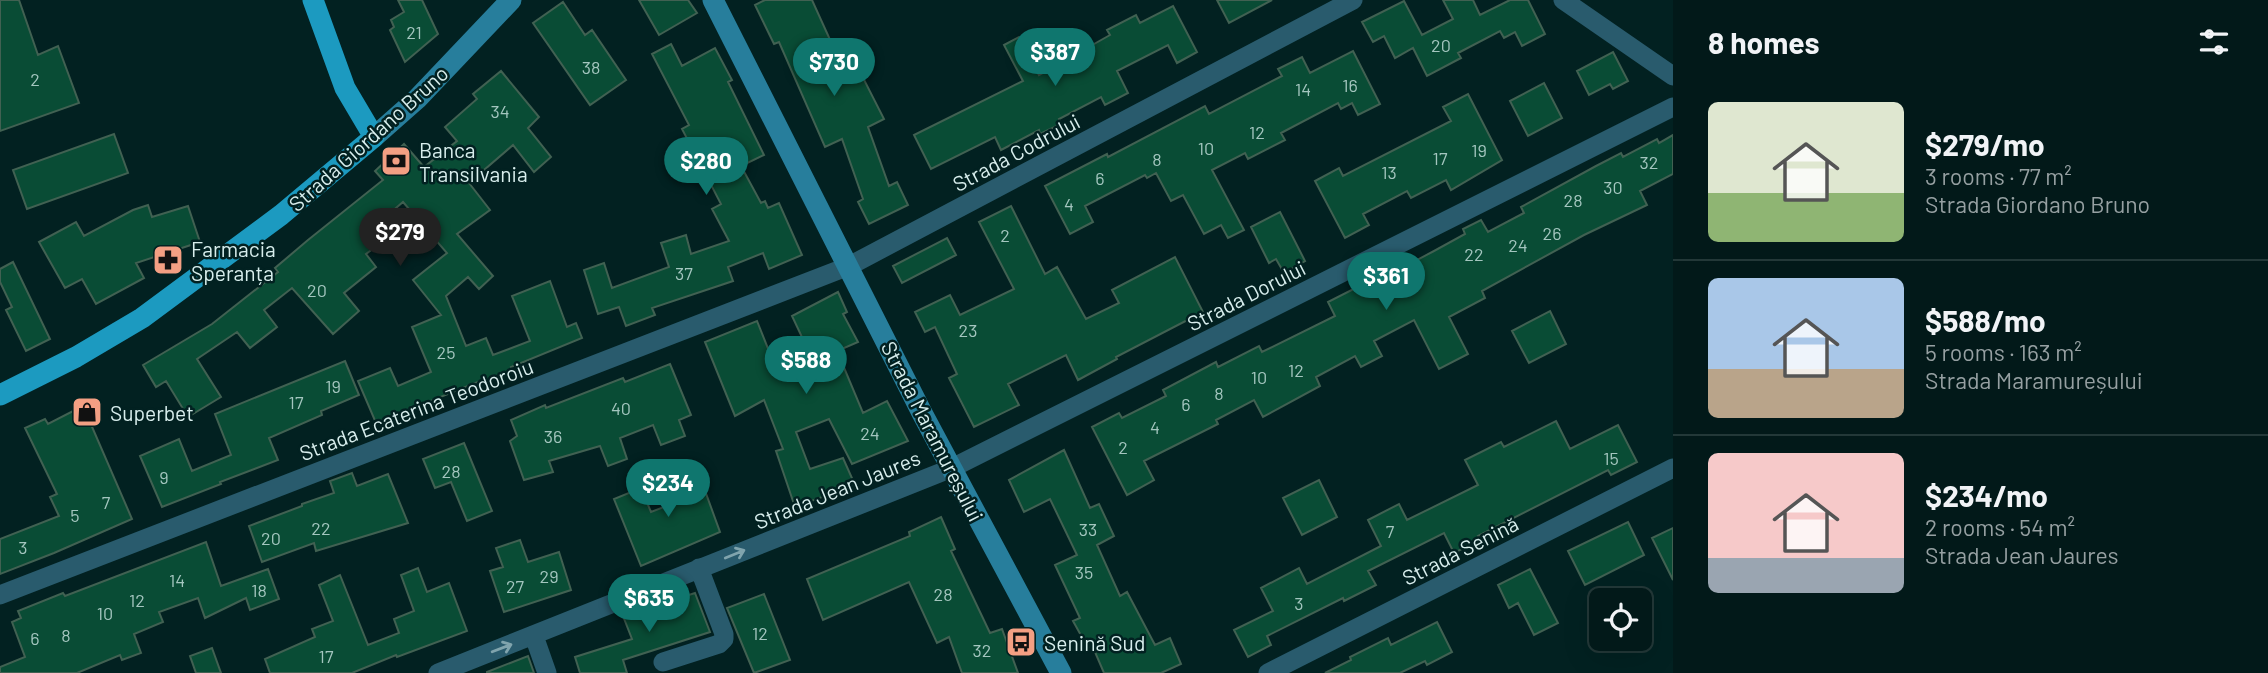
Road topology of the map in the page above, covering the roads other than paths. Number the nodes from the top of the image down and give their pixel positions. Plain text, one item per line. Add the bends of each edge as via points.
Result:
1 (313, 0) edge
2 (512, 0) edge
3 (713, 0) edge
4 (1353, 0) edge
5 (1563, 0) edge
6 (1673, 76) edge
7 (1673, 107) edge
8 (374, 137) junction
9 (849, 266) junction
10 (0, 396) edge
11 (952, 468) junction
12 (1673, 468) edge
13 (699, 568) junction
14 (0, 595) edge
15 (534, 636) junction
16 (663, 662) dead end
17 (438, 673) edge
18 (547, 673) edge
19 (1061, 673) edge
20 (1268, 673) edge

1 - 8 main road via 345,88
2 - 8 main road, Strada Giordano Bruno via 418,99
3 - 9 main road, Strada Maramureșului
4 - 9 street, Strada Codrului
5 - 6 street
7 - 11 street, Strada Dorului
8 - 10 main road, Strada Giordano Bruno via 281,215 142,318
9 - 11 main road, Strada Maramureșului
9 - 14 street, Strada Ecaterina Teodoroiu
13 -> 11 street, Strada Jean Jaures
11 - 19 main road, Strada Maramureșului
12 - 20 street, Strada Senină
13 - 15 street, Strada Jean Jaures
13 - 16 street via 724,639
17 -> 15 street, Strada Jean Jaures
15 - 18 street

